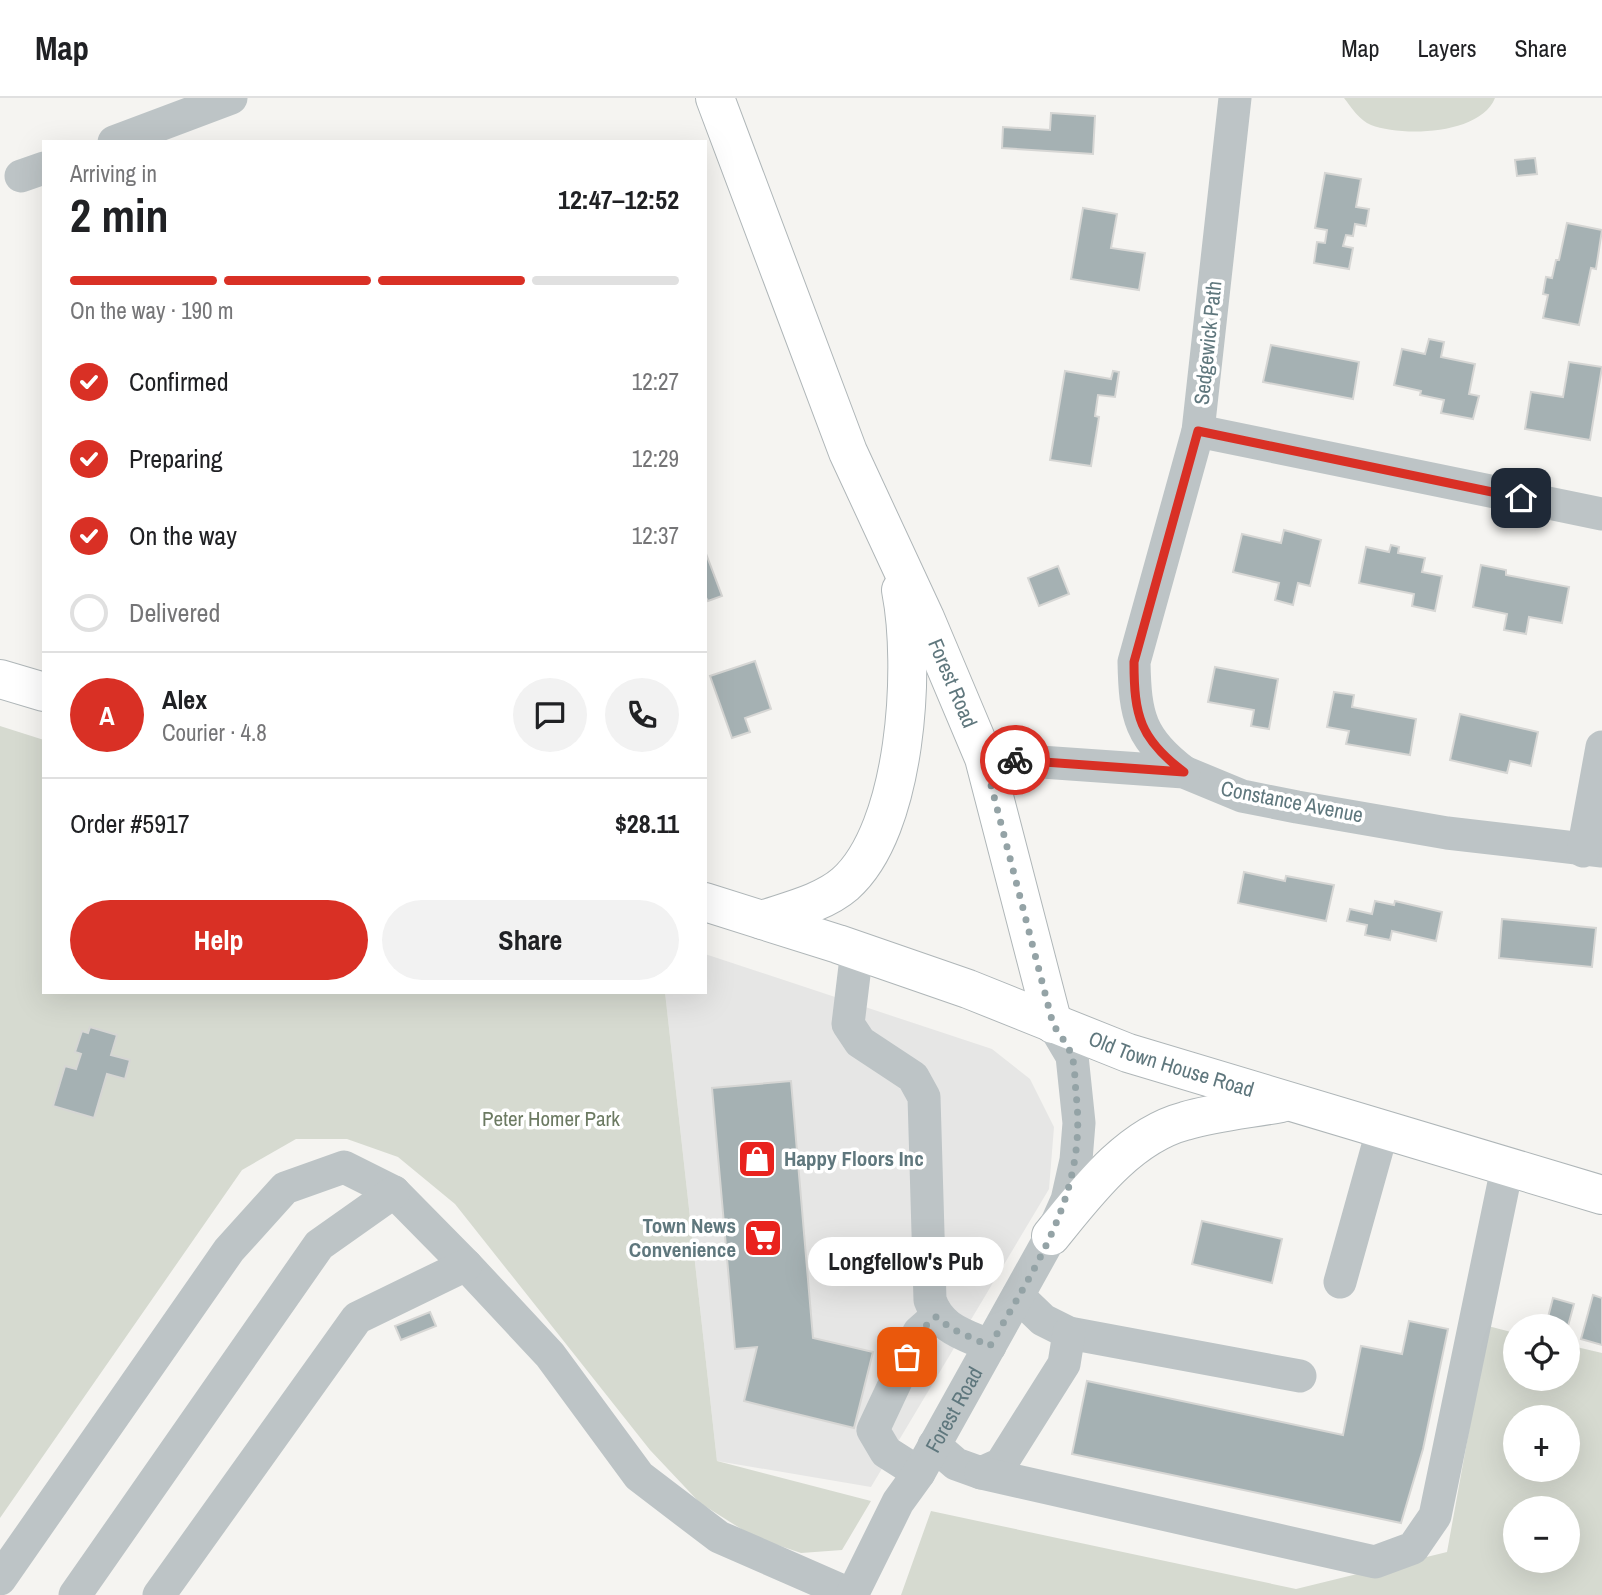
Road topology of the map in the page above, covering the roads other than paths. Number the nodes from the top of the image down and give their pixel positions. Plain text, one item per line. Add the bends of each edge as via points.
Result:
1 (231, 98) edge
2 (715, 98) edge
3 (1235, 98) edge
4 (119, 140) edge
5 (1198, 431) junction
6 (1602, 514) edge
7 (892, 547) junction
8 (0, 679) edge
9 (42, 691) edge
10 (1602, 747) edge
11 (984, 758) junction
12 (1184, 772) junction
13 (1592, 851) edge
14 (707, 903) edge
15 (762, 920) junction
16 (857, 950) junction
17 (1053, 1024) junction
18 (1287, 1102) junction
19 (1383, 1128) junction
20 (1507, 1168) junction
21 (394, 1192) junction
22 (1602, 1195) edge
23 (1051, 1237) junction
24 (466, 1265) junction
25 (1340, 1283) dead end
26 (1018, 1296) junction
27 (936, 1317) junction
28 (1069, 1333) junction
29 (990, 1346) junction
30 (1300, 1376) dead end
31 (927, 1459) junction
32 (981, 1473) junction
33 (0, 1579) edge
34 (75, 1595) edge
35 (159, 1595) edge
36 (852, 1595) edge

1 - 4 street
2 - 7 main road, Forest Road via 848,452
3 - 5 street, Sedgewick Path
5 - 6 street
5 - 12 street, Sedgewick Path via 1134,662 1134,689 1149,741
7 - 11 main road, Forest Road
7 - 15 main road via 905,612 905,720 894,786 880,830 863,866 842,886
8 - 9 main road
10 - 13 street
11 - 12 street, Constance Avenue
11 - 17 main road, Forest Road
12 - 13 street, Constance Avenue via 1242,796 1297,807 1447,833
14 - 15 main road, Old Town House Road
15 - 16 main road, Old Town House Road
16 - 17 main road, Old Town House Road
16 - 27 street via 848,1024 860,1042 914,1077 924,1097 930,1300
17 - 18 main road, Old Town House Road via 1128,1053
17 - 23 street, Forest Road via 1072,1056 1079,1123 1067,1200
18 - 19 main road, Old Town House Road
18 - 23 main road via 1182,1121 1149,1137 1087,1193
19 - 20 main road, Old Town House Road
19 - 25 street
20 - 22 main road, Old Town House Road
20 - 32 street via 1435,1516 1413,1548 1375,1562
21 - 24 street
21 - 33 street via 344,1167 285,1188 229,1250
21 - 34 street via 318,1245
23 - 26 street, Forest Road
24 - 35 street via 357,1318
24 - 36 street via 550,1355 639,1476 719,1537
26 - 28 street via 1043,1320
26 - 29 street, Forest Road
27 - 29 street
27 - 31 street via 919,1332 873,1430 886,1452
28 - 30 street
28 - 32 street via 1064,1364 1001,1464
29 - 31 street, Forest Road
31 - 32 street
31 - 36 street, Forest Road via 898,1502

